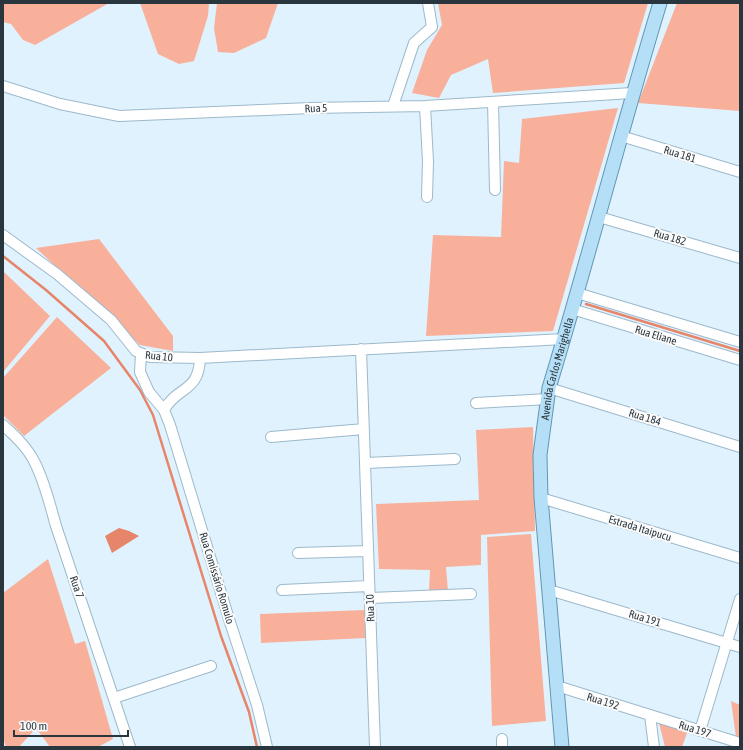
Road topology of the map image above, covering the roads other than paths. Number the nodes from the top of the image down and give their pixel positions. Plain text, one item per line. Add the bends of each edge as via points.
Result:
1 (428, 3) edge
2 (660, 3) edge
3 (3, 86) edge
4 (632, 93) junction
5 (493, 102) junction
6 (393, 106) junction
7 (425, 106) junction
8 (621, 136) junction
9 (740, 172) edge
10 (495, 190) dead end
11 (427, 197) dead end
12 (599, 217) junction
13 (3, 235) edge
14 (740, 258) edge
15 (576, 293) junction
16 (572, 309) junction
17 (564, 339) junction
18 (740, 342) edge
19 (361, 349) junction
20 (141, 354) junction
21 (200, 358) junction
22 (740, 360) edge
23 (549, 393) junction
24 (476, 403) dead end
25 (164, 410) junction
26 (3, 425) edge
27 (364, 430) junction
28 (271, 437) dead end
29 (740, 447) edge
30 (456, 459) dead end
31 (366, 463) junction
32 (541, 498) junction
33 (368, 552) junction
34 (298, 553) dead end
35 (740, 558) edge
36 (369, 586) junction
37 (282, 590) dead end
38 (549, 590) junction
39 (471, 594) dead end
40 (370, 598) junction
41 (740, 599) edge
42 (727, 643) junction
43 (740, 647) edge
44 (211, 666) dead end
45 (557, 686) junction
46 (114, 698) junction
47 (650, 715) junction
48 (700, 731) junction
49 (740, 743) edge
50 (130, 747) edge
51 (267, 747) edge
52 (375, 747) edge
53 (562, 747) edge
54 (654, 747) edge

1 - 6 street via 432,27 414,43
2 - 4 main road, Avenida Carlos Marighella
3 - 6 street, Rua 5 via 60,104 119,116
4 - 5 street, Rua 5
4 - 8 main road, Avenida Carlos Marighella
5 - 7 street, Rua 5
5 - 10 street
6 - 7 street, Rua 5
7 - 11 street
8 - 9 street, Rua 181
8 - 12 main road, Avenida Carlos Marighella
12 - 14 street, Rua 182
12 - 15 main road, Avenida Carlos Marighella
13 - 20 street, Rua 10 via 57,274 110,320 129,344
15 - 16 main road, Avenida Carlos Marighella
15 - 18 street, Rua Eliane
16 - 17 main road, Avenida Carlos Marighella
16 - 22 street, Rua Eliane
17 - 19 street, Rua 10
17 - 23 main road, Avenida Carlos Marighella
19 - 21 street, Rua 10
19 - 27 street, Rua 10
20 - 21 street, Rua 10 via 150,357
20 - 25 street, Rua Comissário Romulo via 140,372 148,392
21 - 25 street via 195,380 171,400
23 - 24 street
23 - 29 street, Rua 184
23 - 32 main road, Avenida Carlos Marighella via 540,455
25 - 51 street, Rua Comissário Romulo via 257,706
26 - 46 street, Rua 7 via 25,447 35,463
27 - 28 street
27 - 31 street, Rua 10
30 - 31 street
31 - 33 street, Rua 10
32 - 35 street, Estrada Itaipucu
32 - 38 main road, Avenida Carlos Marighella
33 - 34 street
33 - 36 street, Rua 10
36 - 37 street
36 - 40 street, Rua 10
38 - 42 street, Rua 191
38 - 45 main road, Avenida Carlos Marighella
39 - 40 street
40 - 52 street, Rua 10
41 - 42 street
42 - 43 street, Rua 191
42 - 48 street
44 - 46 street
45 - 47 street, Rua 192
45 - 53 main road, Avenida Carlos Marighella
46 - 50 street, Rua 7
47 - 48 street, Rua 197
47 - 54 street
48 - 49 street, Rua 197

